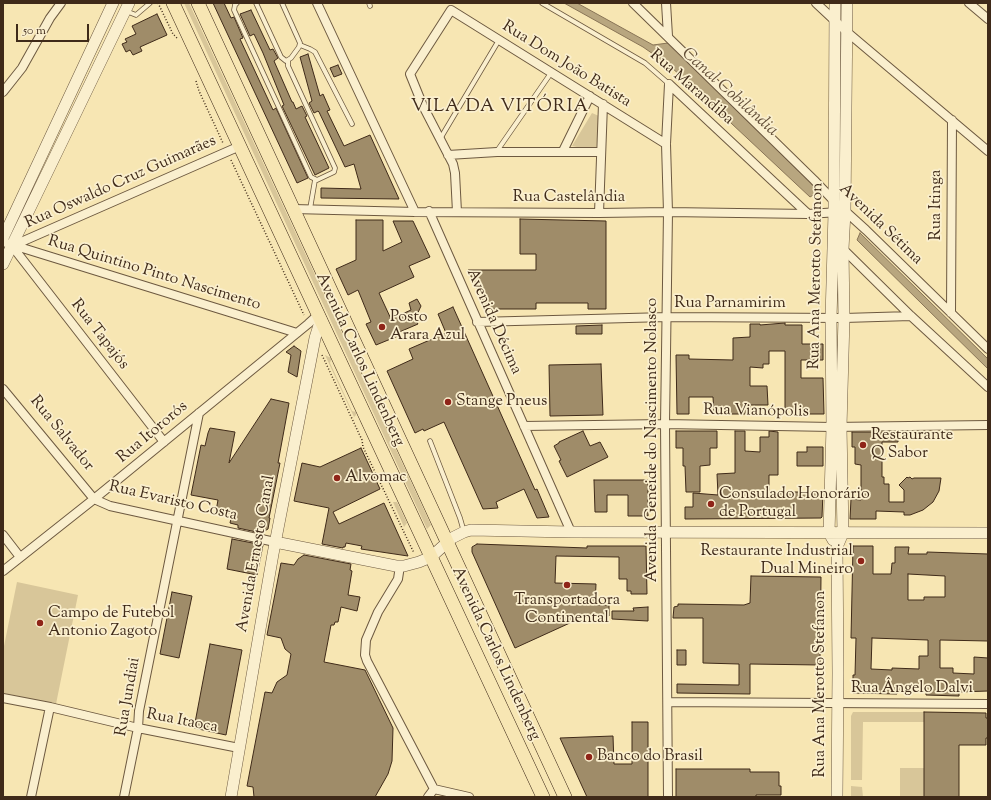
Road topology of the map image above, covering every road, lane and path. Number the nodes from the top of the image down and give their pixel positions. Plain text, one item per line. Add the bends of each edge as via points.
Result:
1 (61, 3) edge
2 (113, 3) edge
3 (150, 3) edge
4 (158, 3) edge
5 (173, 3) edge
6 (198, 3) edge
7 (237, 3) edge
8 (256, 3) edge
9 (282, 3) edge
10 (317, 3) edge
11 (542, 3) edge
12 (633, 3) edge
13 (666, 3) edge
14 (816, 3) edge
15 (835, 3) edge
16 (847, 3) edge
17 (969, 3) edge
18 (127, 7) edge
19 (988, 19) edge
20 (835, 20) junction
21 (848, 32) junction
22 (668, 36) junction
23 (178, 40) dead end
24 (499, 40) junction
25 (300, 45) junction
26 (288, 60) junction
27 (551, 72) junction
28 (196, 76) dead end
29 (669, 84) junction
30 (3, 92) edge
31 (590, 96) junction
32 (603, 104) junction
33 (952, 120) junction
34 (352, 124) dead end
35 (440, 140) junction
36 (666, 144) junction
37 (240, 146) junction
38 (563, 151) junction
39 (988, 151) edge
40 (227, 152) junction
41 (497, 152) junction
42 (600, 152) junction
43 (448, 154) junction
44 (315, 180) junction
45 (834, 201) junction
46 (293, 209) junction
47 (310, 210) junction
48 (415, 212) junction
49 (429, 212) junction
50 (457, 212) junction
51 (668, 212) junction
52 (840, 212) junction
53 (598, 213) junction
54 (808, 214) junction
55 (3, 238) edge
56 (8, 244) edge
57 (843, 249) junction
58 (3, 264) edge
59 (951, 313) junction
60 (320, 316) junction
61 (911, 316) junction
62 (667, 317) junction
63 (831, 318) junction
64 (844, 318) junction
65 (477, 322) junction
66 (308, 324) junction
67 (297, 333) junction
68 (315, 338) junction
69 (988, 350) edge
70 (988, 387) edge
71 (3, 389) edge
72 (199, 413) junction
73 (665, 424) junction
74 (988, 425) edge
75 (524, 426) junction
76 (837, 427) junction
77 (430, 441) dead end
78 (164, 442) junction
79 (94, 500) junction
80 (177, 522) junction
81 (464, 532) junction
82 (571, 532) junction
83 (666, 532) junction
84 (843, 532) junction
85 (829, 533) junction
86 (988, 534) edge
87 (3, 535) edge
88 (275, 542) junction
89 (447, 543) junction
90 (837, 547) junction
91 (20, 557) junction
92 (431, 557) junction
93 (419, 562) junction
94 (400, 566) junction
95 (3, 570) edge
96 (3, 698) edge
97 (668, 702) junction
98 (838, 703) junction
99 (988, 704) edge
100 (50, 707) junction
101 (138, 728) junction
102 (239, 748) junction
103 (434, 789) junction
104 (542, 796) edge
105 (32, 797) edge
106 (124, 797) edge
107 (231, 797) edge
108 (428, 797) edge
109 (469, 797) edge
110 (565, 797) edge
111 (668, 797) edge
112 (837, 797) edge

1 - 30 street via 22,68
2 - 55 street
3 - 18 lane via 136,15
4 - 23 path
5 - 37 main road, Avenida Carlos Lindenberg
6 - 46 main road, Avenida Carlos Lindenberg
7 - 44 lane via 234,10 311,177
8 - 26 lane via 281,57
9 - 25 lane
10 - 48 street
11 - 29 lane, Rua Marandiba via 645,63
12 - 22 street, Avenida Sétima
13 - 22 street
14 - 20 street
15 - 20 street, Rua Ana Merotto Stefanon
16 - 21 street, Rua Ana Merotto Stefanon
17 - 19 street
18 - 56 street
20 - 21 street
20 - 45 street, Rua Ana Merotto Stefanon
21 - 33 street
21 - 52 street, Rua Ana Merotto Stefanon
22 - 45 street, Avenida Sétima
24 - 27 street, Rua Dom João Batista
24 - 35 lane
24 - 35 street, Rua Dom João Batista via 451,10 410,74
25 - 26 lane
25 - 34 lane via 315,52
26 - 44 lane via 288,66 335,168 334,172
27 - 31 street, Rua Dom João Batista
27 - 41 lane
28 - 40 path, Avenida Carlos Lindenberg via 199,91
29 - 36 street, Avenida Geneide do Nascimento Nolasco
29 - 54 street, Rua Marandiba
31 - 32 street, Rua Dom João Batista
31 - 38 street
32 - 36 street, Rua Dom João Batista
32 - 42 street
33 - 39 street
33 - 59 street, Rua Itinga
35 - 43 street
36 - 51 street, Avenida Geneide do Nascimento Nolasco
37 - 40 street, Rua Oswaldo Cruz Guimarães
37 - 60 main road, Avenida Carlos Lindenberg
38 - 41 street
38 - 42 street
40 - 56 street, Rua Oswaldo Cruz Guimarães
40 - 66 path, Avenida Carlos Lindenberg
41 - 43 street
42 - 53 street
43 - 50 street via 455,173
44 - 47 lane
45 - 52 street, Rua Ana Merotto Stefanon
46 - 47 street, Rua Castelândia
46 - 89 main road, Avenida Carlos Lindenberg
47 - 48 street, Rua Castelândia
48 - 49 street, Rua Castelândia
49 - 50 street, Rua Castelândia
49 - 65 street, Avenida Décima
50 - 53 street, Rua Castelândia
51 - 53 street, Rua Castelândia
51 - 54 street, Rua Castelândia
51 - 62 street, Avenida Geneide do Nascimento Nolasco
52 - 54 street, Rua Castelândia
52 - 57 street, Rua Ana Merotto Stefanon
52 - 59 street, Avenida Sétima via 866,230
52 - 63 street, Rua Ana Merotto Stefanon
56 - 58 street
56 - 67 street, Rua Quintino Pinto Nascimento
56 - 78 street, Rua Tapajós
57 - 61 street
57 - 64 street, Rua Ana Merotto Stefanon
59 - 69 street, Avenida Sétima
60 - 66 street, Rua Itororós
60 - 68 street, Avenida Ernesto Canal
60 - 92 main road, Avenida Carlos Lindenberg
61 - 64 street, Rua Parnamirim
61 - 70 street
62 - 63 street, Rua Parnamirim
62 - 65 street, Rua Parnamirim
62 - 73 street, Avenida Geneide do Nascimento Nolasco
63 - 64 street, Rua Parnamirim
63 - 76 street, Rua Ana Merotto Stefanon
64 - 76 street, Rua Ana Merotto Stefanon
65 - 75 street, Avenida Décima
66 - 67 street, Rua Itororós
67 - 72 street, Rua Itororós
68 - 88 street, Avenida Ernesto Canal
68 - 93 path, Avenida Carlos Lindenberg via 362,440 363,448
71 - 79 street, Rua Salvador
72 - 78 street, Rua Itororós
72 - 80 street, Rua Jundiai
73 - 75 street, Rua Vianópolis
73 - 76 street, Rua Vianópolis
73 - 83 street, Avenida Geneide do Nascimento Nolasco
74 - 76 street, Rua Vianópolis
75 - 82 street, Avenida Décima
76 - 84 street, Rua Ana Merotto Stefanon
76 - 85 street, Rua Ana Merotto Stefanon
77 - 81 lane
78 - 79 street, Rua Itororós
79 - 80 street, Rua Evaristo Costa
79 - 91 street, Rua Itororós
80 - 88 street, Rua Evaristo Costa
80 - 101 street, Rua Jundiai via 139,711
81 - 82 street
81 - 89 street
82 - 83 street
83 - 85 street
83 - 97 street, Avenida Geneide do Nascimento Nolasco
84 - 85 street
84 - 86 street
84 - 90 street, Rua Ana Merotto Stefanon
85 - 90 street, Rua Ana Merotto Stefanon
87 - 91 street
88 - 94 street, Rua Evaristo Costa
88 - 102 street, Avenida Ernesto Canal
89 - 92 street
89 - 110 main road, Avenida Carlos Lindenberg
90 - 98 street, Rua Ana Merotto Stefanon
91 - 95 street, Rua Itororós
92 - 93 street, Rua Evaristo Costa
92 - 104 main road, Avenida Carlos Lindenberg
93 - 94 street, Rua Evaristo Costa
94 - 103 street via 398,579 378,612 366,640 365,655
96 - 100 street, Rua Itaoca
97 - 98 street, Rua Ângelo Dalvi
97 - 111 street, Avenida Geneide do Nascimento Nolasco
98 - 99 street, Rua Ângelo Dalvi
98 - 112 street, Rua Ana Merotto Stefanon
100 - 101 street, Rua Itaoca
100 - 105 street
101 - 102 street, Rua Itaoca
101 - 106 street, Rua Jundiai
102 - 107 street, Avenida Ernesto Canal
103 - 108 street
103 - 109 street

